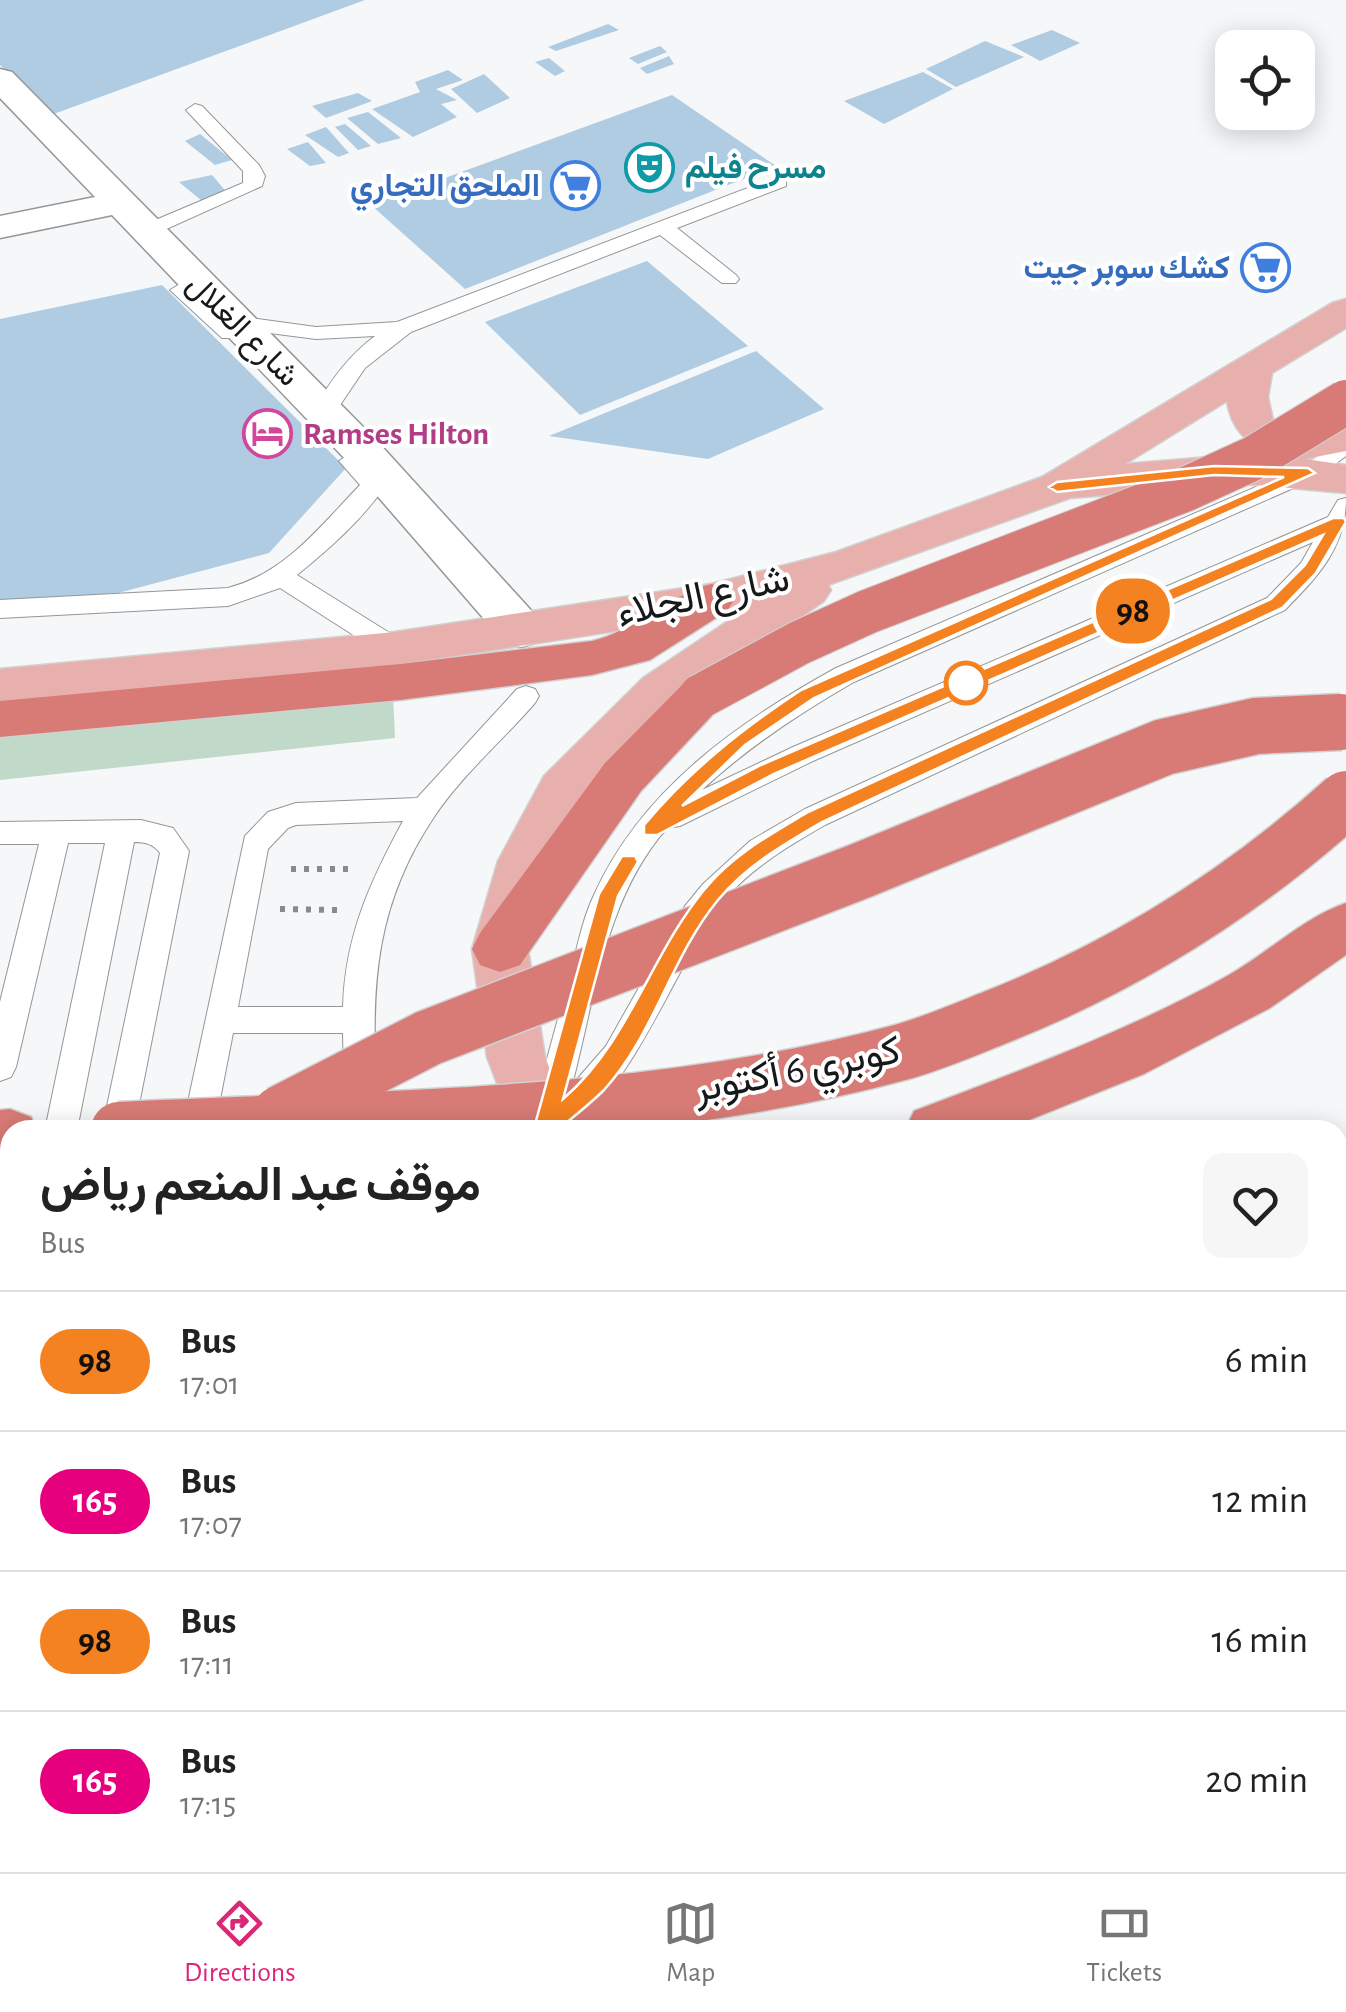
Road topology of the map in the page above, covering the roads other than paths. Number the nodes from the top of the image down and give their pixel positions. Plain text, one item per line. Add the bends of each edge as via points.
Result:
1 (0, 79) edge
2 (196, 110) dead end
3 (779, 182) dead end
4 (132, 217) junction
5 (0, 226) edge
6 (662, 227) junction
7 (729, 279) dead end
8 (200, 286) junction
9 (1346, 312) edge
10 (236, 322) junction
11 (403, 327) junction
12 (1254, 366) junction
13 (1346, 402) edge
14 (324, 412) junction
15 (1346, 436) edge
16 (1346, 446) edge
17 (1327, 476) edge
18 (381, 483) junction
19 (1057, 487) junction
20 (1342, 514) edge
21 (848, 564) junction
22 (280, 576) junction
23 (711, 600) junction
24 (0, 608) edge
25 (521, 630) junction
26 (397, 665) junction
27 (0, 686) edge
28 (526, 696) dead end
29 (0, 719) edge
30 (1343, 722) edge
31 (1346, 799) edge
32 (424, 809) junction
33 (650, 830) junction
34 (56, 832) junction
35 (122, 832) junction
36 (0, 833) edge
37 (1346, 926) edge
38 (500, 949) junction
39 (220, 1020) junction
40 (357, 1020) junction
41 (0, 1067) edge
42 (63, 1120) edge
43 (120, 1120) edge
44 (200, 1120) edge
45 (270, 1120) edge
46 (311, 1120) edge
47 (362, 1120) edge
48 (538, 1120) edge
49 (545, 1120) edge
50 (553, 1120) edge
51 (961, 1120) edge

1 - 4 street, شارع الغلال
2 - 4 lane via 252,169 252,186
3 - 6 lane
4 - 5 street
4 - 8 street, شارع الغلال
6 - 7 lane
6 - 11 lane
8 - 10 street, شارع الغلال
8 - 18 lane via 180,290
9 - 12 main road, شارع الجلاء
10 - 11 lane via 316,333
10 - 14 street, شارع الغلال
11 - 14 lane via 354,364
12 - 15 main road via 1248,409 1267,436 1301,447
12 - 19 main road, شارع الجلاء
13 - 38 highway, bridge via 1236,466 867,612 701,696 623,776
14 - 18 street, شارع الغلال
16 - 17 lane
17 - 19 main road via 1214,470
17 - 33 lane via 808,694 728,750
18 - 22 lane
18 - 25 street, شارع الغلال
19 - 21 main road, شارع الجلاء
20 - 33 lane via 768,770
20 - 50 lane via 1310,569 1276,604 815,817 760,849 696,915 597,1082
21 - 23 main road, شارع الجلاء
21 - 38 main road via 660,691 562,790 525,861
22 - 24 lane via 228,597
22 - 26 lane
23 - 25 main road, شارع الجلاء
23 - 26 highway via 633,648 592,658
25 - 26 main road, شارع الجلاء
26 - 27 main road, شارع الجلاء
26 - 29 highway
28 - 32 lane
30 - 45 highway, bridge via 1256,726 1164,747 428,1038
31 - 46 highway, كوبري 6 أكتوبر, bridge via 1301,842 1192,923 1061,994 904,1051 732,1088 561,1109
32 - 39 lane via 296,814 264,830 255,844
32 - 40 lane via 374,910
33 - 49 lane via 608,894
34 - 35 lane
34 - 36 lane
34 - 41 lane
35 - 42 lane
35 - 43 lane via 163,836 176,861
37 - 51 highway via 1250,991 1123,1056
38 - 48 main road via 516,1056
39 - 40 lane
39 - 44 lane
40 - 47 lane

